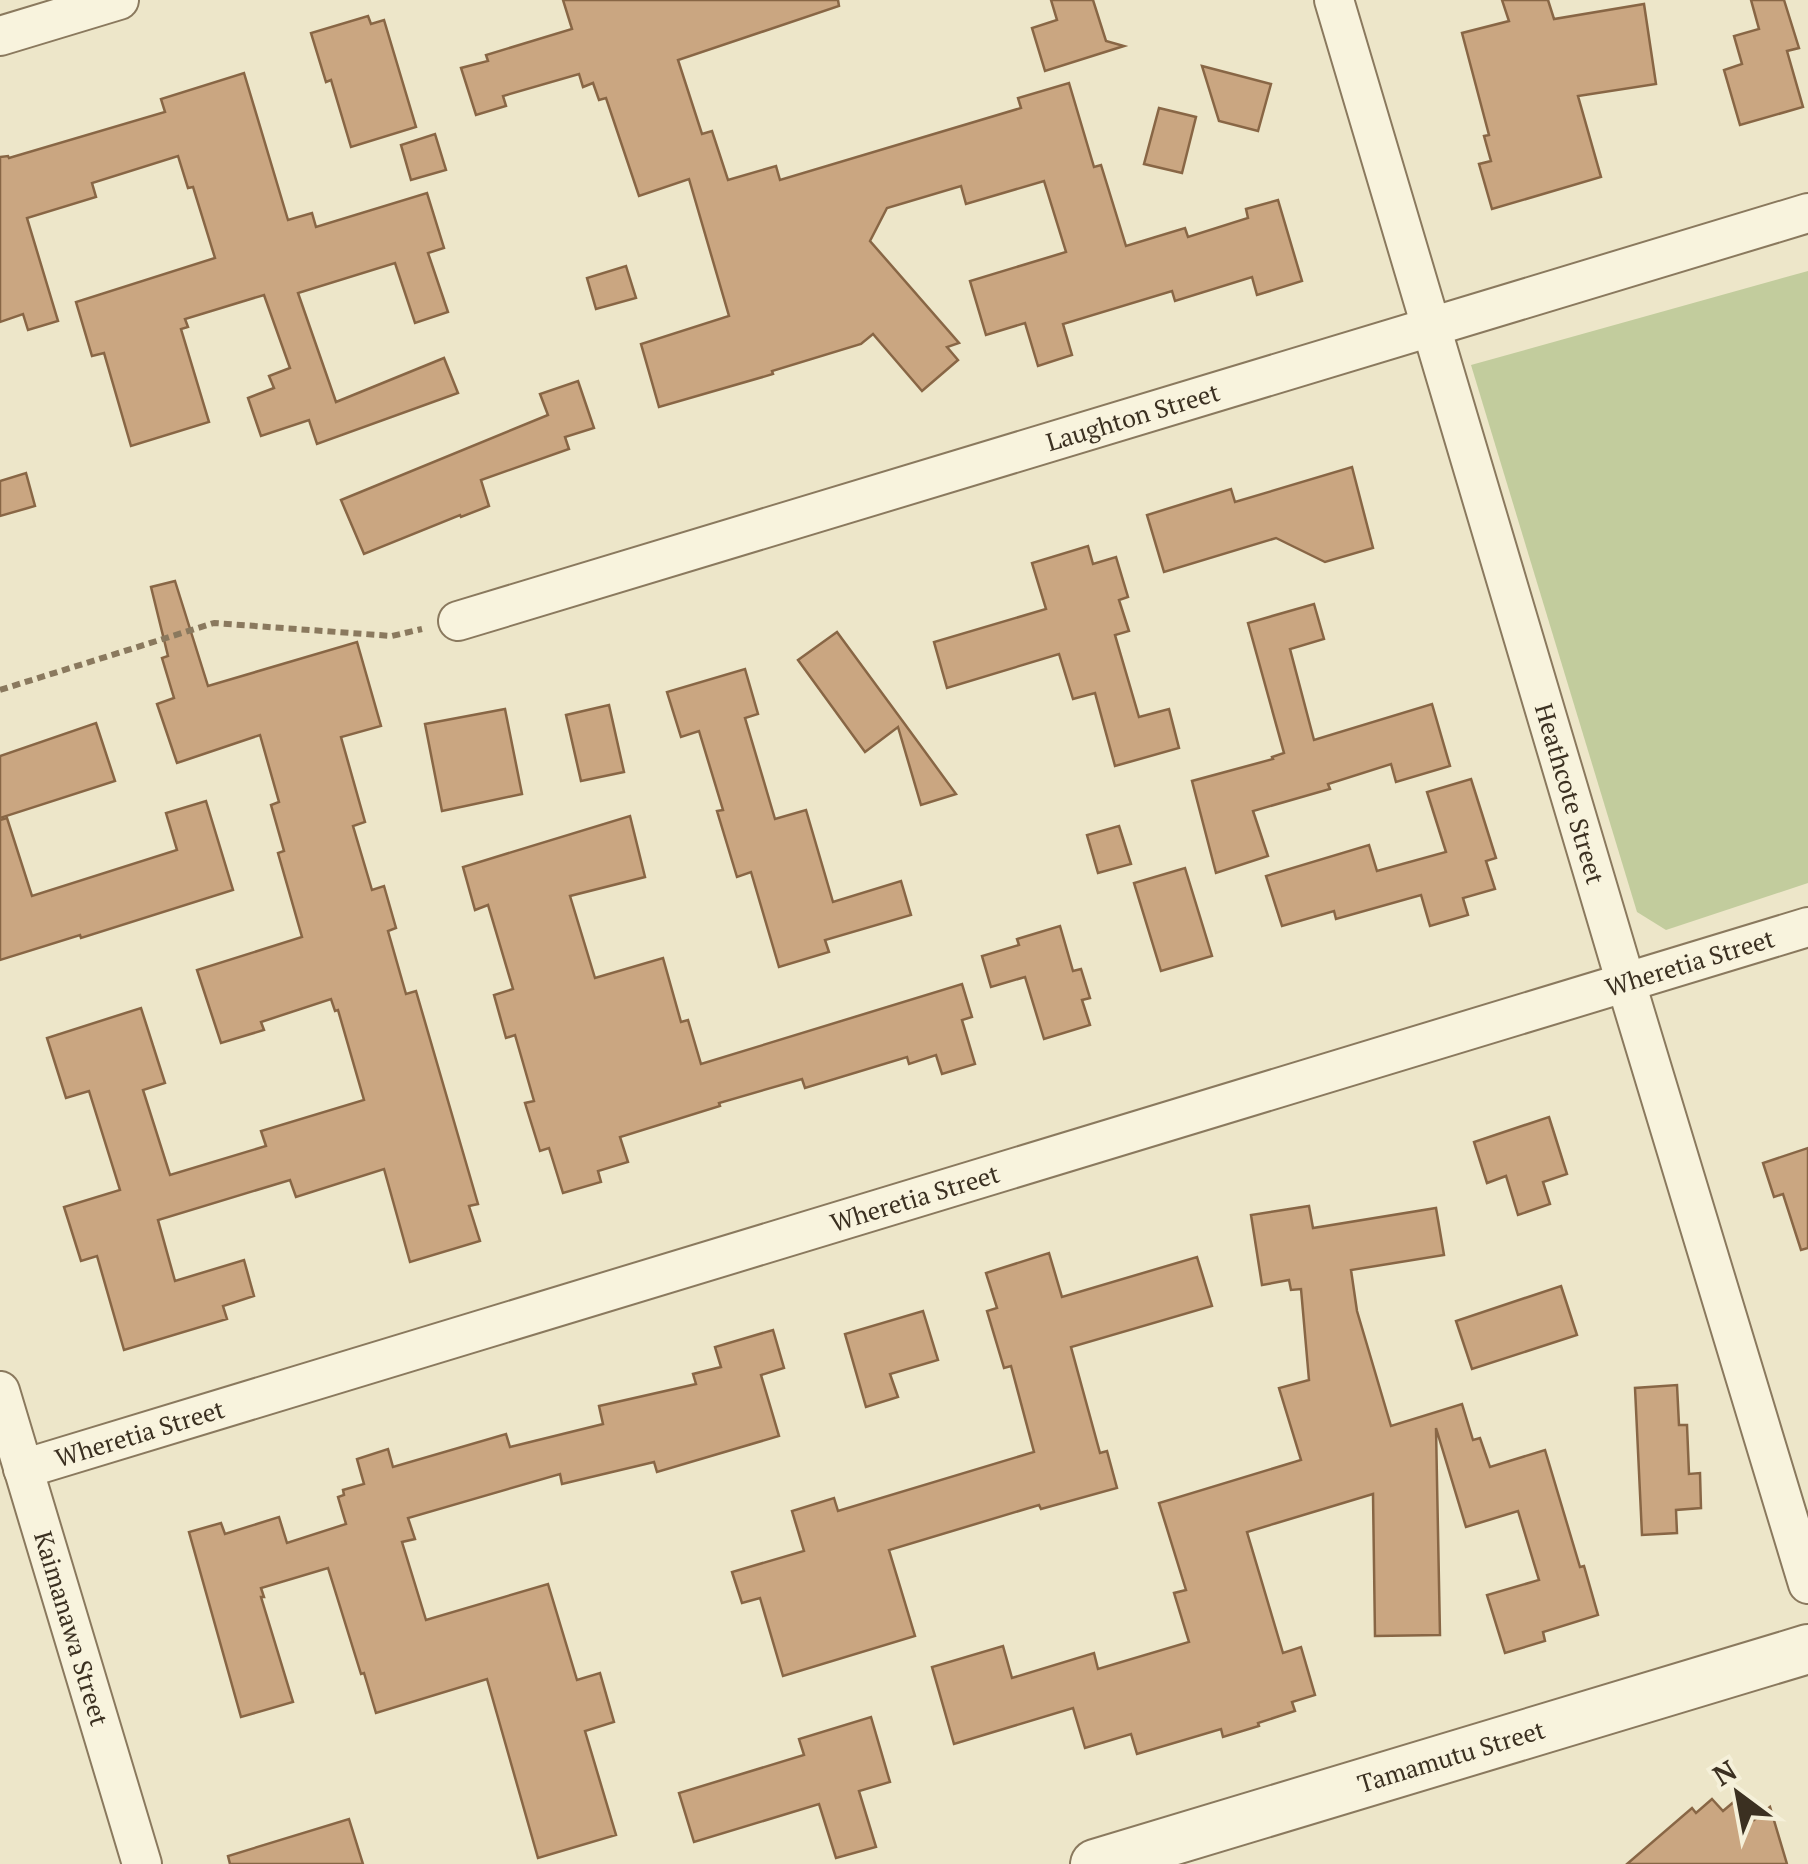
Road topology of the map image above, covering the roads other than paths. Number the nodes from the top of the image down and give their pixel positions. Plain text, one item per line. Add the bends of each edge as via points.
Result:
1 (119, 0) edge
2 (1334, 0) edge
3 (0, 36) edge
4 (1808, 213) edge
5 (1431, 327) junction
6 (458, 621) road end
7 (1808, 928) edge
8 (1626, 983) junction
9 (0, 1391) edge
10 (23, 1468) junction
11 (1808, 1584) edge
12 (1808, 1649) edge
13 (142, 1864) edge
14 (1095, 1864) edge

1 - 3 street
2 - 5 street, Heathcote Street
4 - 5 street, Laughton Street
5 - 6 street, Laughton Street
5 - 8 street, Heathcote Street
7 - 8 street, Wheretia Street
8 - 10 street, Wheretia Street
8 - 11 street, Heathcote Street
9 - 10 street, Kaimanawa Street
10 - 13 street, Kaimanawa Street
12 - 14 street, Tamamutu Street

